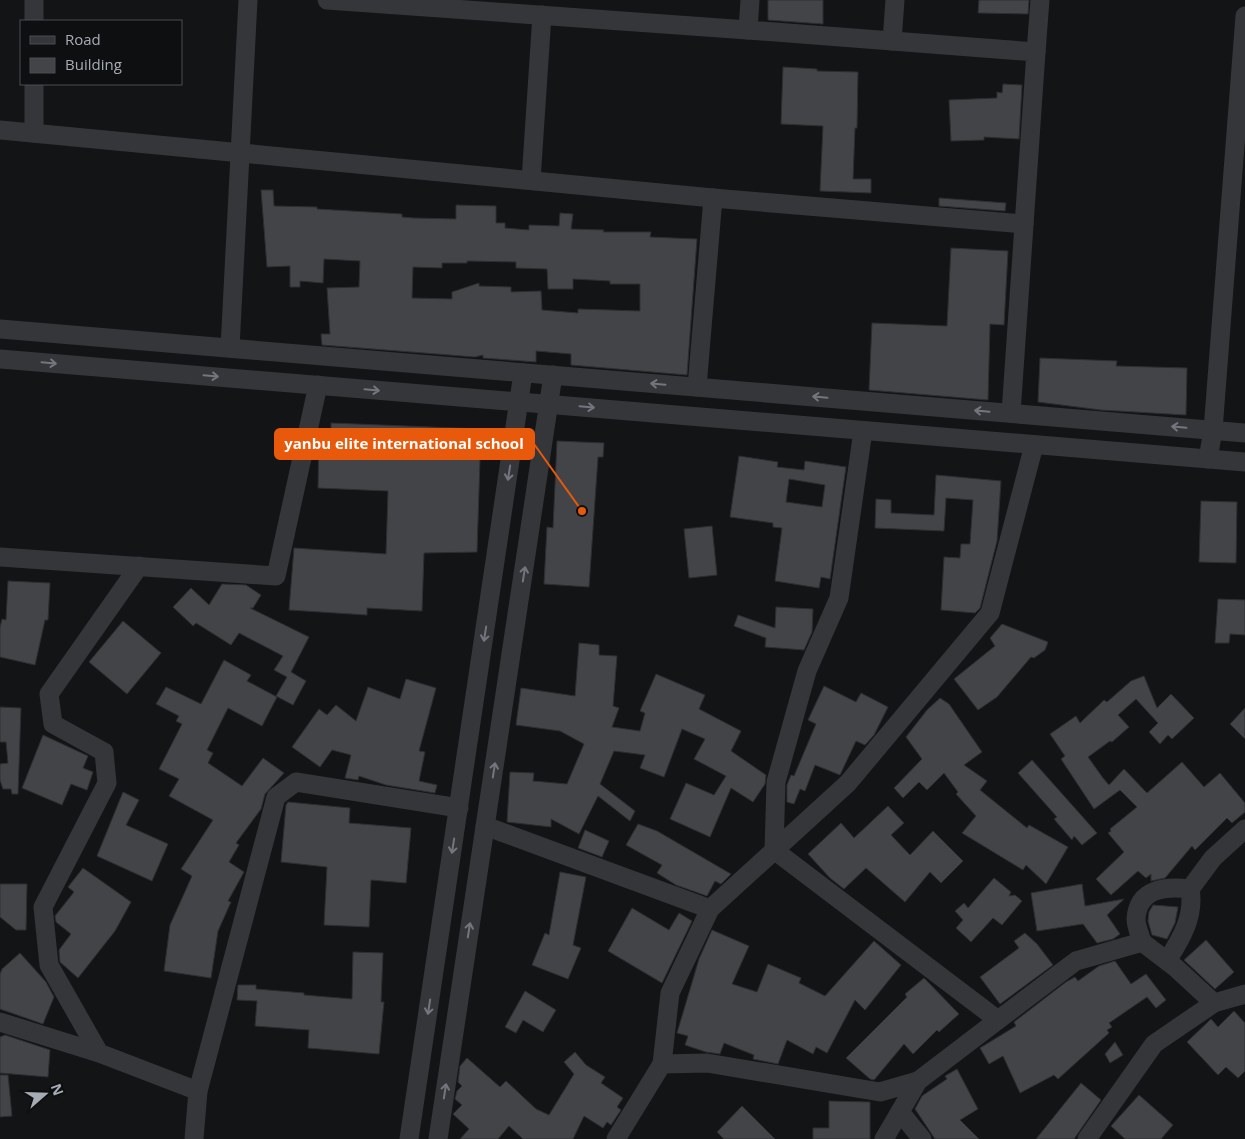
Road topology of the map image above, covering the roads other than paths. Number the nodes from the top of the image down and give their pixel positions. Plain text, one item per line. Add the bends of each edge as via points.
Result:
1 (34, 0) edge
2 (248, 0) edge
3 (328, 0) edge
4 (750, 0) edge
5 (895, 0) edge
6 (1040, 0) edge
7 (542, 15) junction
8 (1245, 16) edge
9 (34, 20) edge
10 (748, 30) junction
11 (892, 41) junction
12 (1036, 52) junction
13 (34, 85) edge
14 (0, 130) edge
15 (34, 133) junction
16 (240, 154) junction
17 (531, 180) junction
18 (713, 198) junction
19 (1024, 224) junction
20 (0, 329) edge
21 (230, 348) junction
22 (0, 359) edge
23 (523, 373) junction
24 (553, 375) junction
25 (318, 385) junction
26 (698, 387) junction
27 (520, 402) junction
28 (550, 404) junction
29 (1011, 413) junction
30 (863, 430) junction
31 (1213, 430) junction
32 (1245, 432) edge
33 (1034, 444) junction
34 (1208, 459) junction
35 (1245, 462) edge
36 (0, 556) edge
37 (139, 566) junction
38 (459, 808) junction
39 (485, 826) junction
40 (1245, 828) edge
41 (774, 850) junction
42 (1190, 889) junction
43 (710, 909) junction
44 (1142, 942) junction
45 (1167, 961) junction
46 (1245, 994) edge
47 (1214, 1003) junction
48 (998, 1020) junction
49 (0, 1022) edge
50 (98, 1053) junction
51 (662, 1064) junction
52 (918, 1081) junction
53 (198, 1091) junction
54 (900, 1112) junction
55 (194, 1139) edge
56 (409, 1139) edge
57 (438, 1139) edge
58 (616, 1139) edge
59 (884, 1139) edge
60 (922, 1139) edge
61 (1087, 1139) edge

1 - 9 street
2 - 16 street
3 - 7 street
4 - 10 street
5 - 11 street
6 - 12 street
7 - 10 street
7 - 17 street
8 - 31 street
10 - 11 street
11 - 12 street
12 - 19 street
13 - 15 street
14 - 15 street
15 - 16 street
16 - 17 street
16 - 21 street
17 - 18 street
18 - 19 street
18 - 26 street
19 - 29 street
20 - 21 street
21 - 23 street
22 -> 25 street
23 - 24 street
23 - 27 street
26 -> 24 street
24 - 28 street
25 -> 27 street
25 - 37 street via 276,576
29 -> 26 street
27 - 28 street
27 -> 38 street
28 -> 30 street
39 -> 28 street
31 -> 29 street
30 - 33 street
30 - 41 street via 839,598 807,671 776,782
31 - 32 street
31 - 34 street
33 - 34 street
33 - 41 street via 990,613 848,783
34 - 35 street
36 - 37 street
37 - 50 street via 49,694 54,724 104,752 108,783 43,907 49,964
38 - 53 street via 296,782 276,797
38 -> 56 street
39 - 43 street
57 -> 39 street
40 - 42 street via 1213,858
41 - 43 street
41 - 48 street
42 - 44 street via 1164,888 1146,896 1136,920
42 - 45 street via 1192,902 1182,937
43 - 51 street via 670,993
44 - 45 street
44 - 48 street via 1076,961
45 - 47 street
46 - 47 street
47 - 61 street via 1154,1044
48 - 52 street
49 - 50 street
50 - 53 street
51 - 52 street via 707,1063 880,1092
51 - 58 street
52 - 54 street
53 - 55 street
54 - 59 street
54 - 60 street

